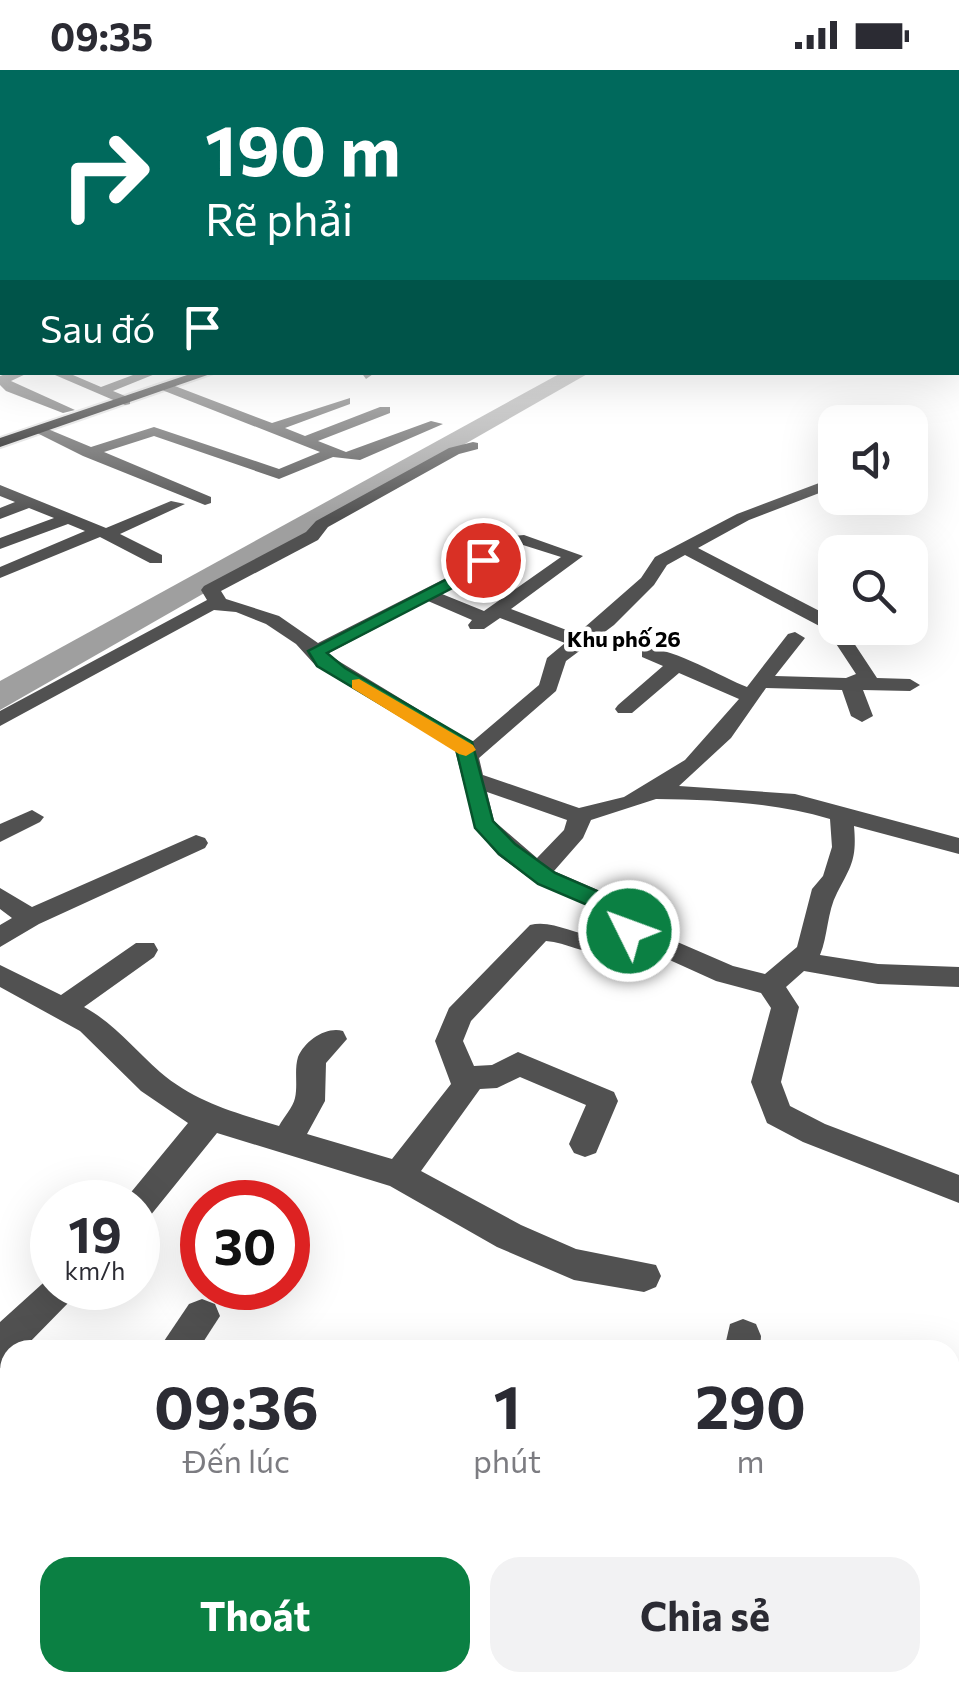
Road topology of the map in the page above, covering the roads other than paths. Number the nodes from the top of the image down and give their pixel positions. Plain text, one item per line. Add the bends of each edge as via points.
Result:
1 (146, 375) edge
2 (201, 375) edge
3 (66, 376) edge
4 (3, 384) edge
5 (167, 387) junction
6 (98, 392) junction
7 (125, 401) junction
8 (346, 401) dead end
9 (68, 410) dead end
10 (384, 410) dead end
11 (436, 424) dead end
12 (272, 428) junction
13 (38, 430) junction
14 (306, 441) junction
15 (0, 443) edge
16 (473, 446) dead end
17 (333, 452) junction
18 (88, 453) junction
19 (818, 488) edge
20 (0, 490) edge
21 (205, 500) dead end
22 (29, 502) junction
23 (177, 504) dead end
24 (0, 514) edge
25 (70, 518) junction
26 (103, 532) junction
27 (0, 544) edge
28 (684, 548) junction
29 (156, 559) dead end
30 (0, 574) edge
31 (428, 595) junction
32 (216, 604) junction
33 (818, 616) edge
34 (488, 618) junction
35 (795, 638) dead end
36 (579, 641) junction
37 (847, 645) edge
38 (316, 651) junction
39 (649, 653) dead end
40 (679, 664) junction
41 (850, 683) junction
42 (910, 685) dead end
43 (756, 690) junction
44 (625, 709) dead end
45 (862, 716) dead end
46 (0, 720) edge
47 (470, 767) junction
48 (652, 792) junction
49 (841, 815) junction
50 (580, 816) junction
51 (32, 818) dead end
52 (0, 834) edge
53 (196, 843) dead end
54 (959, 846) edge
55 (538, 872) junction
56 (0, 897) edge
57 (30, 918) junction
58 (629, 931) junction
59 (0, 938) edge
60 (145, 950) dead end
61 (799, 960) junction
62 (0, 975) edge
63 (959, 976) edge
64 (770, 986) junction
65 (62, 1008) junction
66 (333, 1039) dead end
67 (464, 1078) junction
68 (211, 1118) junction
69 (286, 1141) junction
70 (585, 1144) dead end
71 (398, 1176) junction
72 (160, 1180) edge
73 (959, 1189) edge
74 (644, 1276) dead end
75 (38, 1310) edge
76 (202, 1316) dead end
77 (7, 1340) edge
78 (184, 1340) edge

1 - 6 street
2 - 5 main road
3 - 6 street
4 - 9 street
5 - 7 main road
5 - 12 street
6 - 7 street
7 - 13 main road
8 - 12 street
10 - 14 street
11 - 17 street via 356,457
12 - 14 street
13 - 15 main road
13 - 18 street
14 - 17 street
16 - 32 street via 454,450 210,590
17 - 18 street via 278,474 154,431
18 - 21 street
19 - 28 street
20 - 22 street
22 - 24 street
22 - 25 street
23 - 26 street
25 - 26 street
25 - 27 street
26 - 29 street
26 - 30 street
28 - 33 street
28 - 36 street via 660,560 648,581
31 - 34 street
31 - 34 street via 507,541 574,556
31 - 38 street
32 - 38 street via 241,604
32 - 46 street
34 - 36 street
35 - 43 street
36 - 47 street via 557,658 549,687
37 - 41 street via 868,677
38 - 47 street via 338,672 465,746
39 - 40 street
40 - 43 street
40 - 44 street
41 - 42 street
41 - 43 street
41 - 45 street
43 - 48 street via 742,716
47 - 50 street
47 - 55 street via 483,823
48 - 49 street via 740,794
48 - 50 street
49 - 54 street
49 - 61 street via 840,863 825,889 809,952
50 - 55 street via 574,833
51 - 52 street
53 - 57 street
55 - 58 street via 612,906
56 - 57 street
57 - 59 street
58 - 64 street
58 - 67 street via 616,944 596,948 555,930 539,932 459,1016 449,1041
60 - 65 street
61 - 63 street via 892,976
61 - 64 street
62 - 65 street
64 - 73 street via 784,1007 766,1082 778,1114
65 - 68 street via 90,1024 152,1084
66 - 69 street via 312,1058 310,1100
67 - 70 street via 496,1076 518,1064 594,1094 603,1101
67 - 71 street via 467,1086
68 - 69 street
68 - 72 street
69 - 71 street
71 - 74 street via 574,1264
75 - 77 street
76 - 78 street

